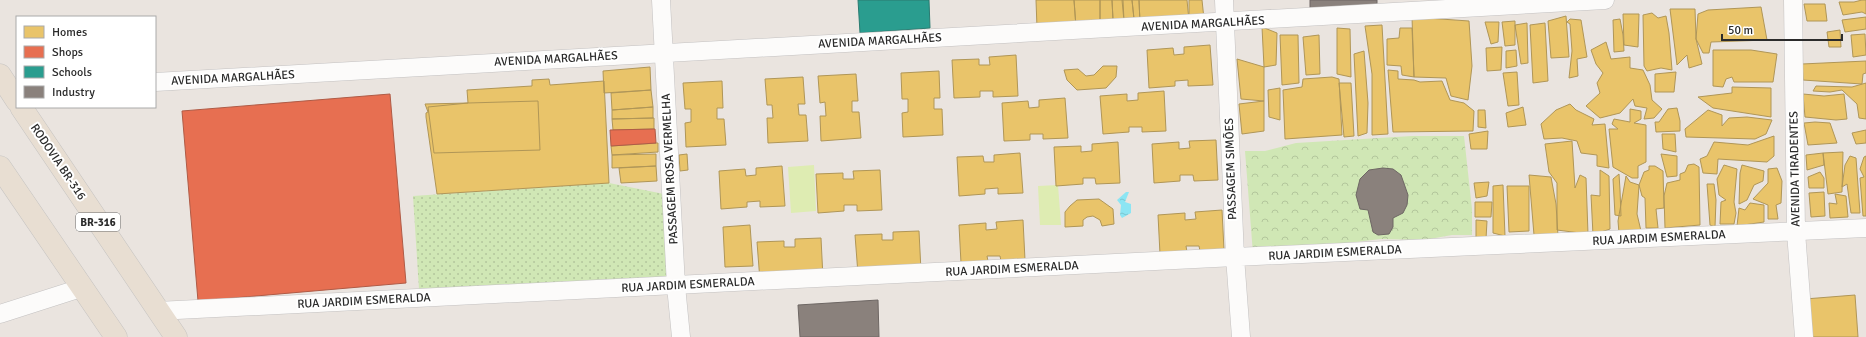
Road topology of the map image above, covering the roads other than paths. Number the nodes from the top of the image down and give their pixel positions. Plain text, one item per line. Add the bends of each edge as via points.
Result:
1 (661, 0) edge
2 (1224, 0) edge
3 (1605, 0) edge
4 (1793, 0) edge
5 (1225, 23) junction
6 (664, 53) junction
7 (156, 82) edge
8 (23, 108) edge
9 (0, 167) edge
10 (1866, 228) edge
11 (1796, 232) junction
12 (1235, 257) junction
13 (676, 286) junction
14 (81, 288) junction
15 (157, 311) junction
16 (0, 314) edge
17 (116, 337) edge
18 (176, 337) edge
19 (681, 337) edge
20 (1241, 337) edge
21 (1804, 337) edge

1 - 6 street, PASSAGEM ROSA VERMELHA
2 - 5 street, PASSAGEM SIMÕES
3 - 5 street, AVENIDA MARGALHÃES
4 - 11 street, AVENIDA TIRADENTES
5 - 6 street, AVENIDA MARGALHÃES
5 - 12 street, PASSAGEM SIMÕES
6 - 7 street, AVENIDA MARGALHÃES
6 - 13 street, PASSAGEM ROSA VERMELHA
8 - 15 highway, RODOVIA BR-316 / BR-316
9 - 14 highway
10 - 11 street, RUA JARDIM ESMERALDA
11 - 12 street, RUA JARDIM ESMERALDA
11 - 21 street, AVENIDA TIRADENTES
12 - 13 street, RUA JARDIM ESMERALDA
12 - 20 street, PASSAGEM SIMÕES
13 - 15 street, RUA JARDIM ESMERALDA
13 - 19 street, PASSAGEM ROSA VERMELHA
14 - 16 street
14 - 17 highway
15 - 18 highway, RODOVIA BR-316 / BR-316

